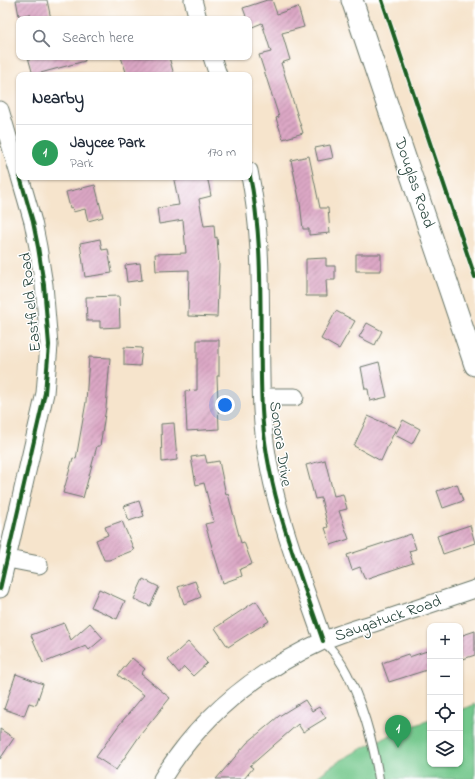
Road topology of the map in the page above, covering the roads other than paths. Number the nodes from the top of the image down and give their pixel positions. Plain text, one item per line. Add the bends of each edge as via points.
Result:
1 (192, 0) edge
2 (352, 0) edge
3 (197, 16) edge
4 (213, 60) edge
5 (217, 72) edge
6 (0, 110) edge
7 (16, 164) edge
8 (21, 180) edge
9 (250, 180) edge
10 (475, 365) edge
11 (262, 397) junction
12 (296, 397) dead end
13 (8, 559) junction
14 (39, 565) dead end
15 (0, 589) edge
16 (475, 589) edge
17 (323, 641) junction
18 (162, 779) edge
19 (379, 779) edge

1 - 3 street
2 - 10 street, Douglas Road
4 - 5 street
6 - 7 street
8 - 13 street, Eastfield Road via 38,247 49,345 45,394
9 - 11 street, Sonora Drive via 261,262
11 - 12 street, Sonora Drive
11 - 17 street, Sonora Drive via 269,472 288,539
13 - 14 street
13 - 15 street, Eastfield Road
16 - 17 street, Saugatuck Road
17 - 18 street, Saugatuck Road via 254,679 224,704 174,759
17 - 19 lane via 334,650 354,689 370,734

